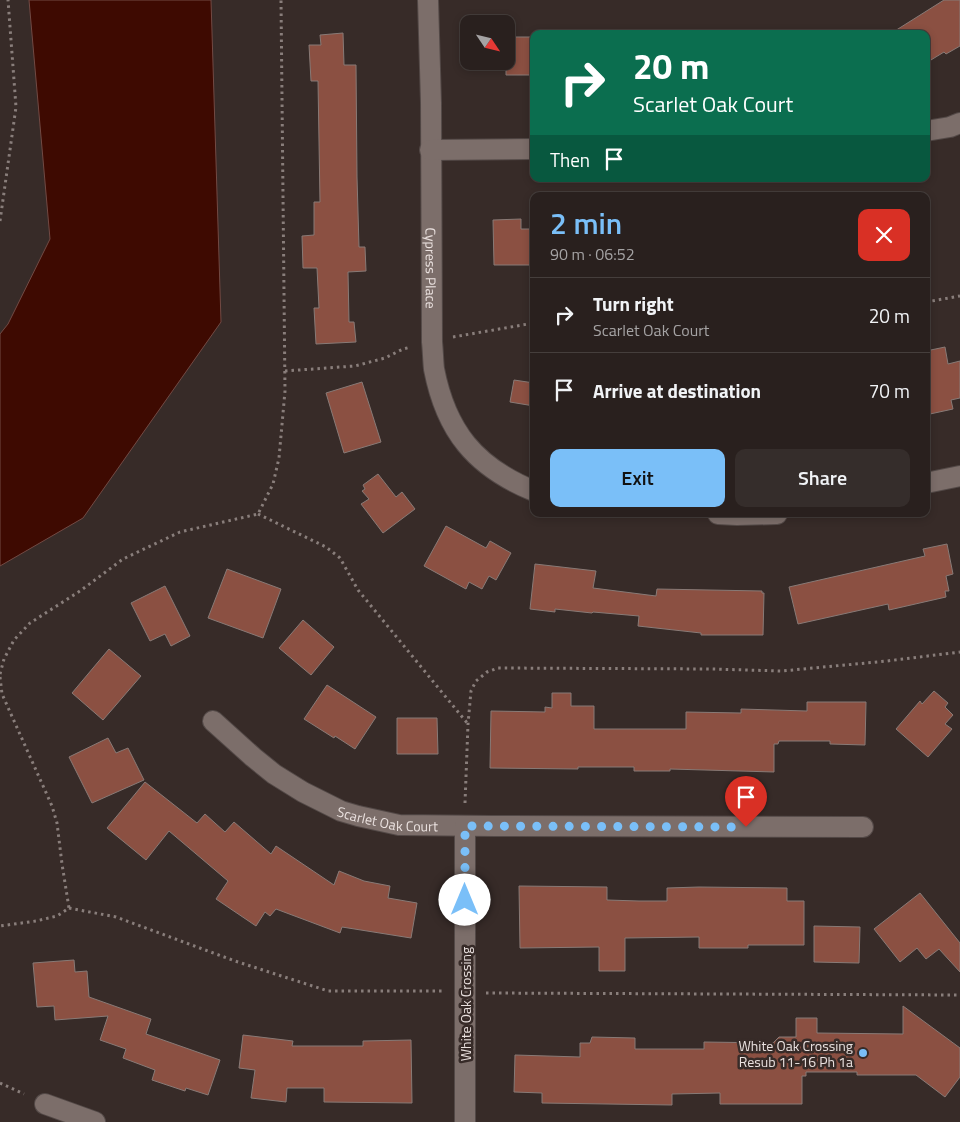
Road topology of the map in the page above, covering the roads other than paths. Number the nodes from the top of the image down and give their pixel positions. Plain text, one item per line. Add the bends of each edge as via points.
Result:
1 (428, 0) edge
2 (960, 123) edge
3 (930, 130) edge
4 (530, 149) edge
5 (430, 150) junction
6 (960, 476) edge
7 (930, 482) edge
8 (530, 489) edge
9 (213, 721) dead end
10 (465, 826) junction
11 (863, 827) dead end
12 (45, 1104) dead end
13 (95, 1122) edge
14 (465, 1122) edge

1 - 5 street, Cypress Place
2 - 3 street
4 - 5 street
5 - 8 street, Cypress Place via 432,342 434,368 445,408 456,430 473,452 490,468
6 - 7 street
9 - 10 street, Scarlet Oak Court via 274,774 341,811 399,824
10 - 11 street, Scarlet Oak Court
10 - 14 street, White Oak Crossing
12 - 13 street

